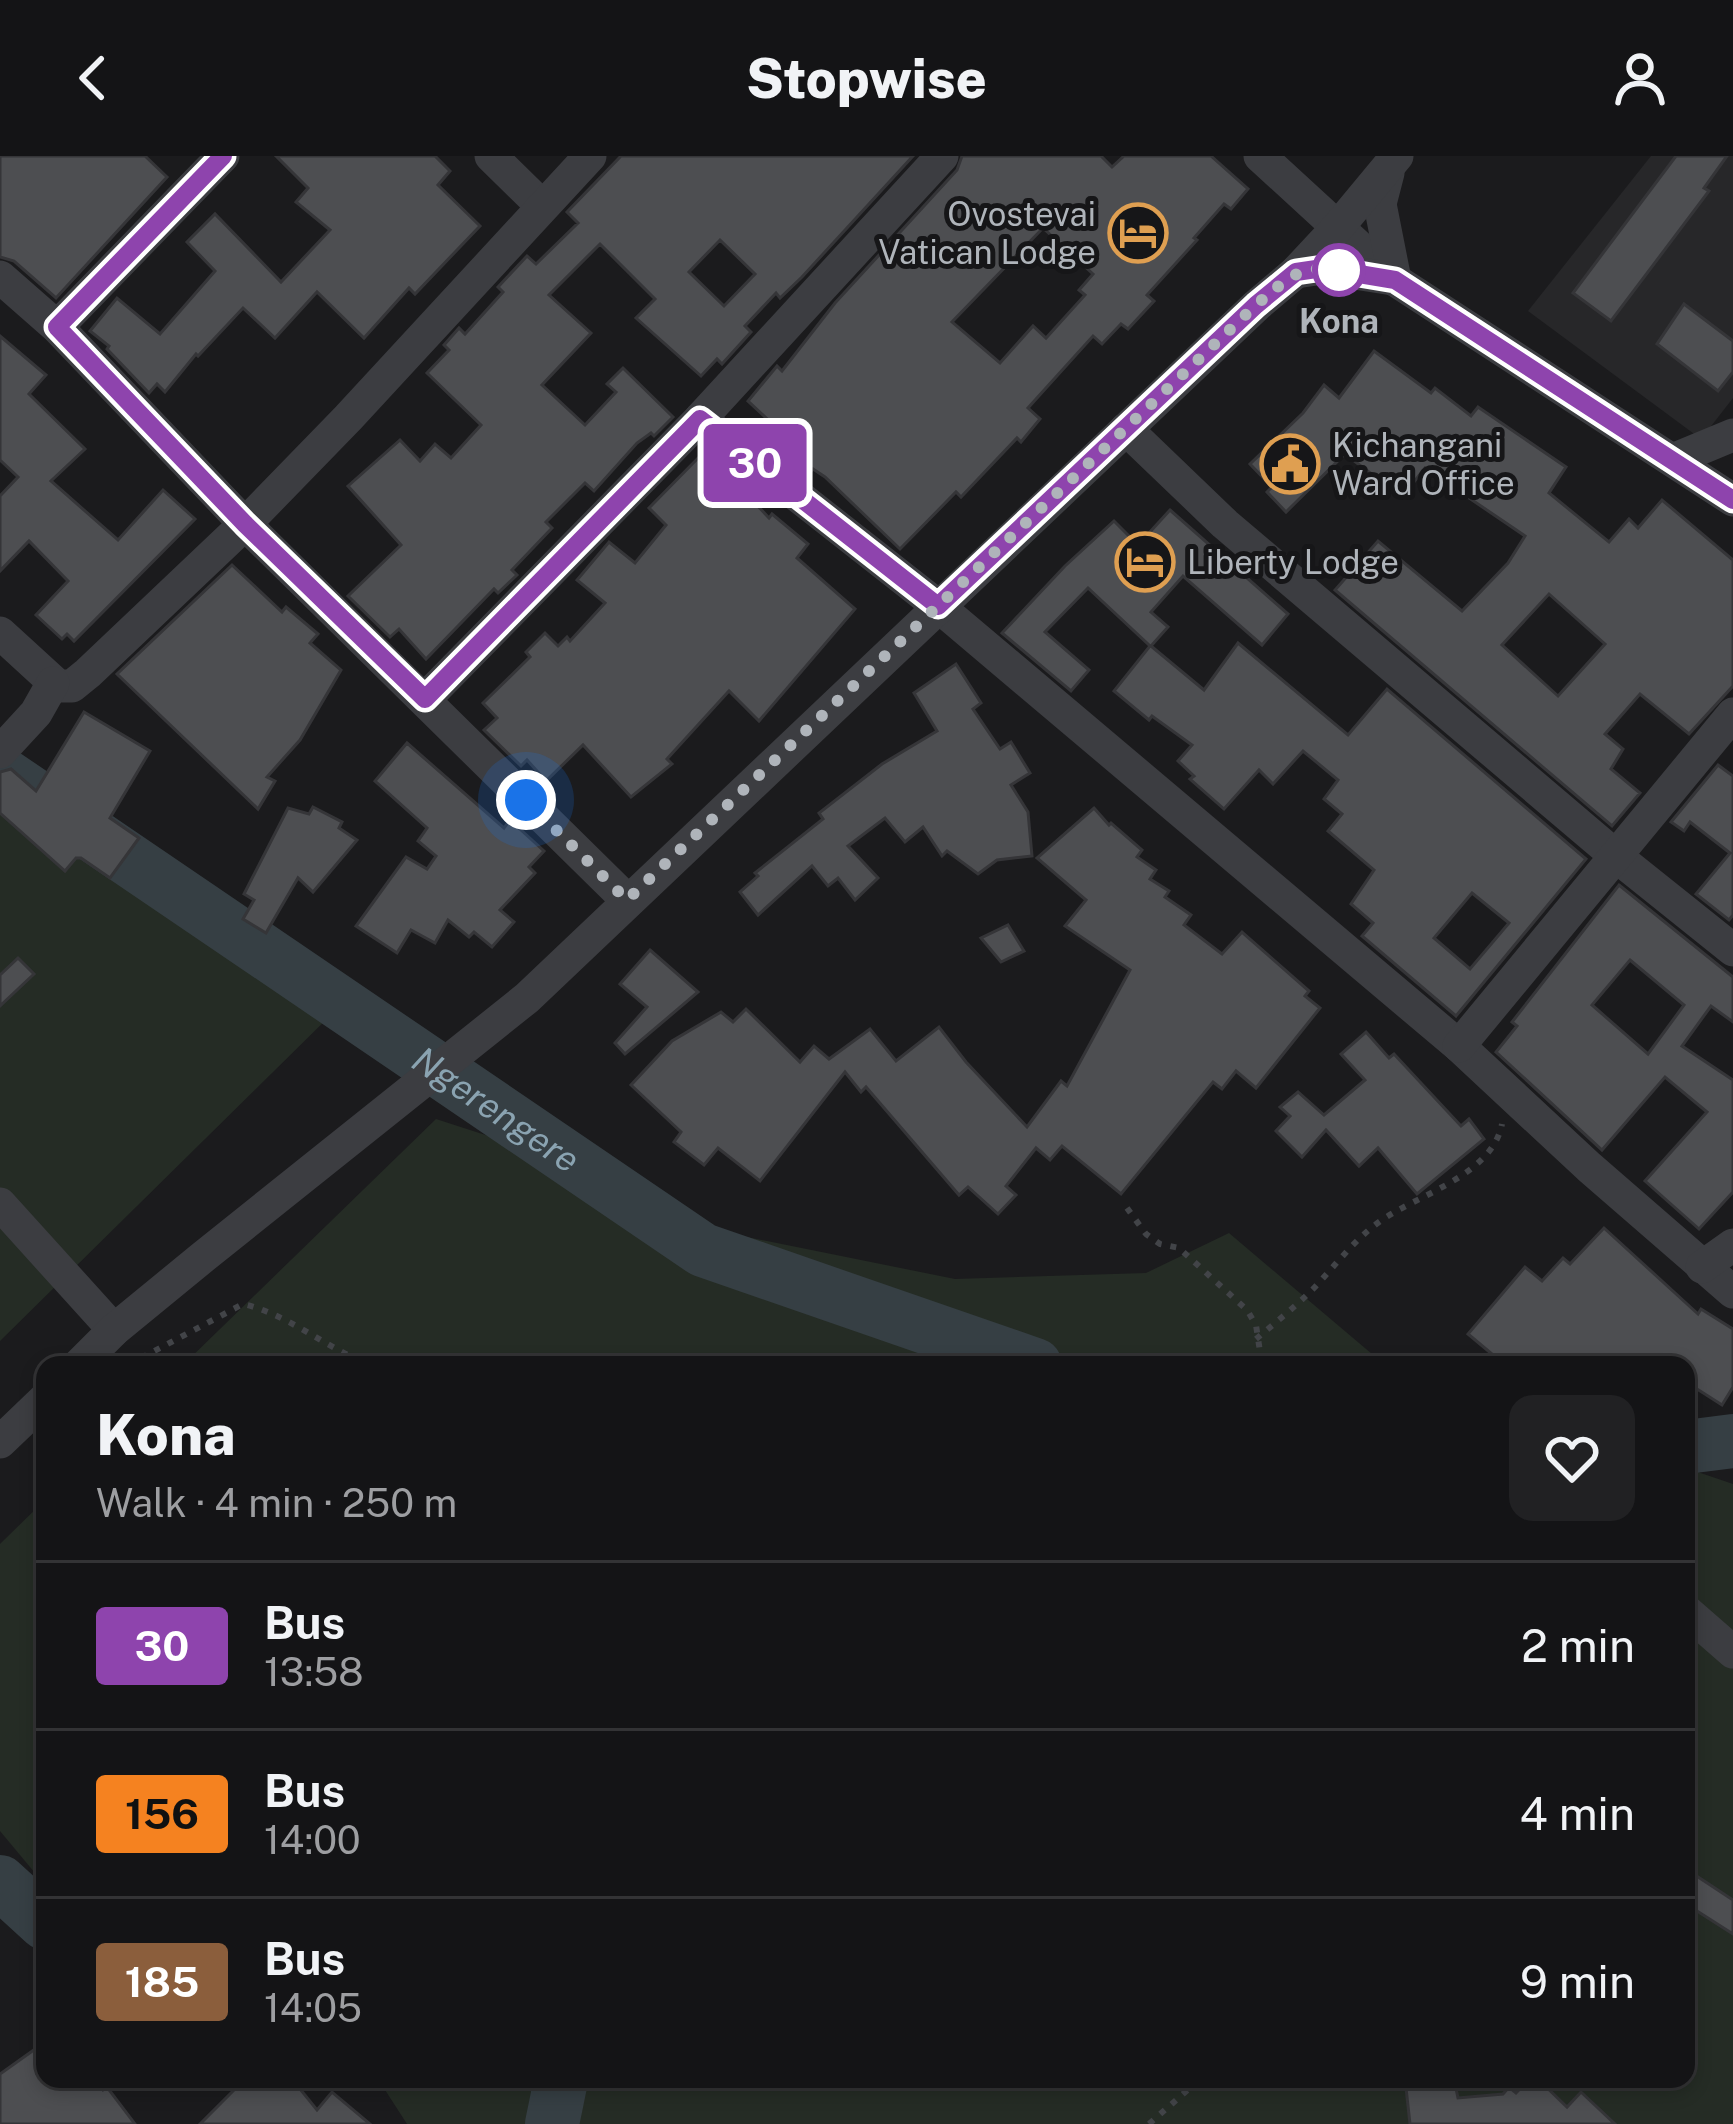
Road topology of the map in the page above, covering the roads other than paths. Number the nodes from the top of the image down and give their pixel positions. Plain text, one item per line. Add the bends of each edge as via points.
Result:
1 (223, 156) edge
2 (491, 156) edge
3 (590, 156) edge
4 (942, 156) edge
5 (1260, 156) edge
6 (1394, 161) edge
7 (541, 206) junction
8 (1338, 227) junction
9 (1296, 272) junction
10 (0, 277) edge
11 (1395, 280) junction
12 (57, 327) junction
13 (700, 419) junction
14 (1126, 429) junction
15 (1733, 435) edge
16 (1675, 459) junction
17 (1733, 500) edge
18 (245, 524) junction
19 (938, 606) junction
20 (0, 633) edge
21 (53, 683) junction
22 (425, 699) junction
23 (1733, 714) edge
24 (0, 752) edge
25 (1617, 857) junction
26 (627, 900) junction
27 (1733, 950) edge
28 (1459, 1046) junction
29 (0, 1204) edge
30 (1733, 1245) edge
31 (1702, 1267) junction
32 (1733, 1292) edge
33 (114, 1330) junction
34 (88, 1356) edge
35 (36, 1408) edge
36 (0, 1442) edge
37 (1695, 1619) edge
38 (1733, 1652) edge

1 - 12 street
2 - 7 street
3 - 7 street
4 - 13 street
5 - 8 street
6 - 8 street
6 - 11 street via 1380,203
7 - 18 street
8 - 9 street
8 - 11 street
9 - 11 street via 1323,268
9 - 14 street
10 - 12 street
11 - 16 street
12 - 18 street
13 - 19 street
13 - 22 street
14 - 19 street
14 - 25 street
15 - 16 street
16 - 17 street
18 - 21 street via 88,673 72,686
18 - 22 street
19 - 26 street
19 - 28 street
20 - 21 street
21 - 24 street
22 - 26 street
23 - 25 street
25 - 27 street
25 - 28 street
26 - 33 street via 526,998
28 - 31 street
29 - 33 street
30 - 31 street
31 - 32 street
33 - 34 street
35 - 36 street
37 - 38 street

